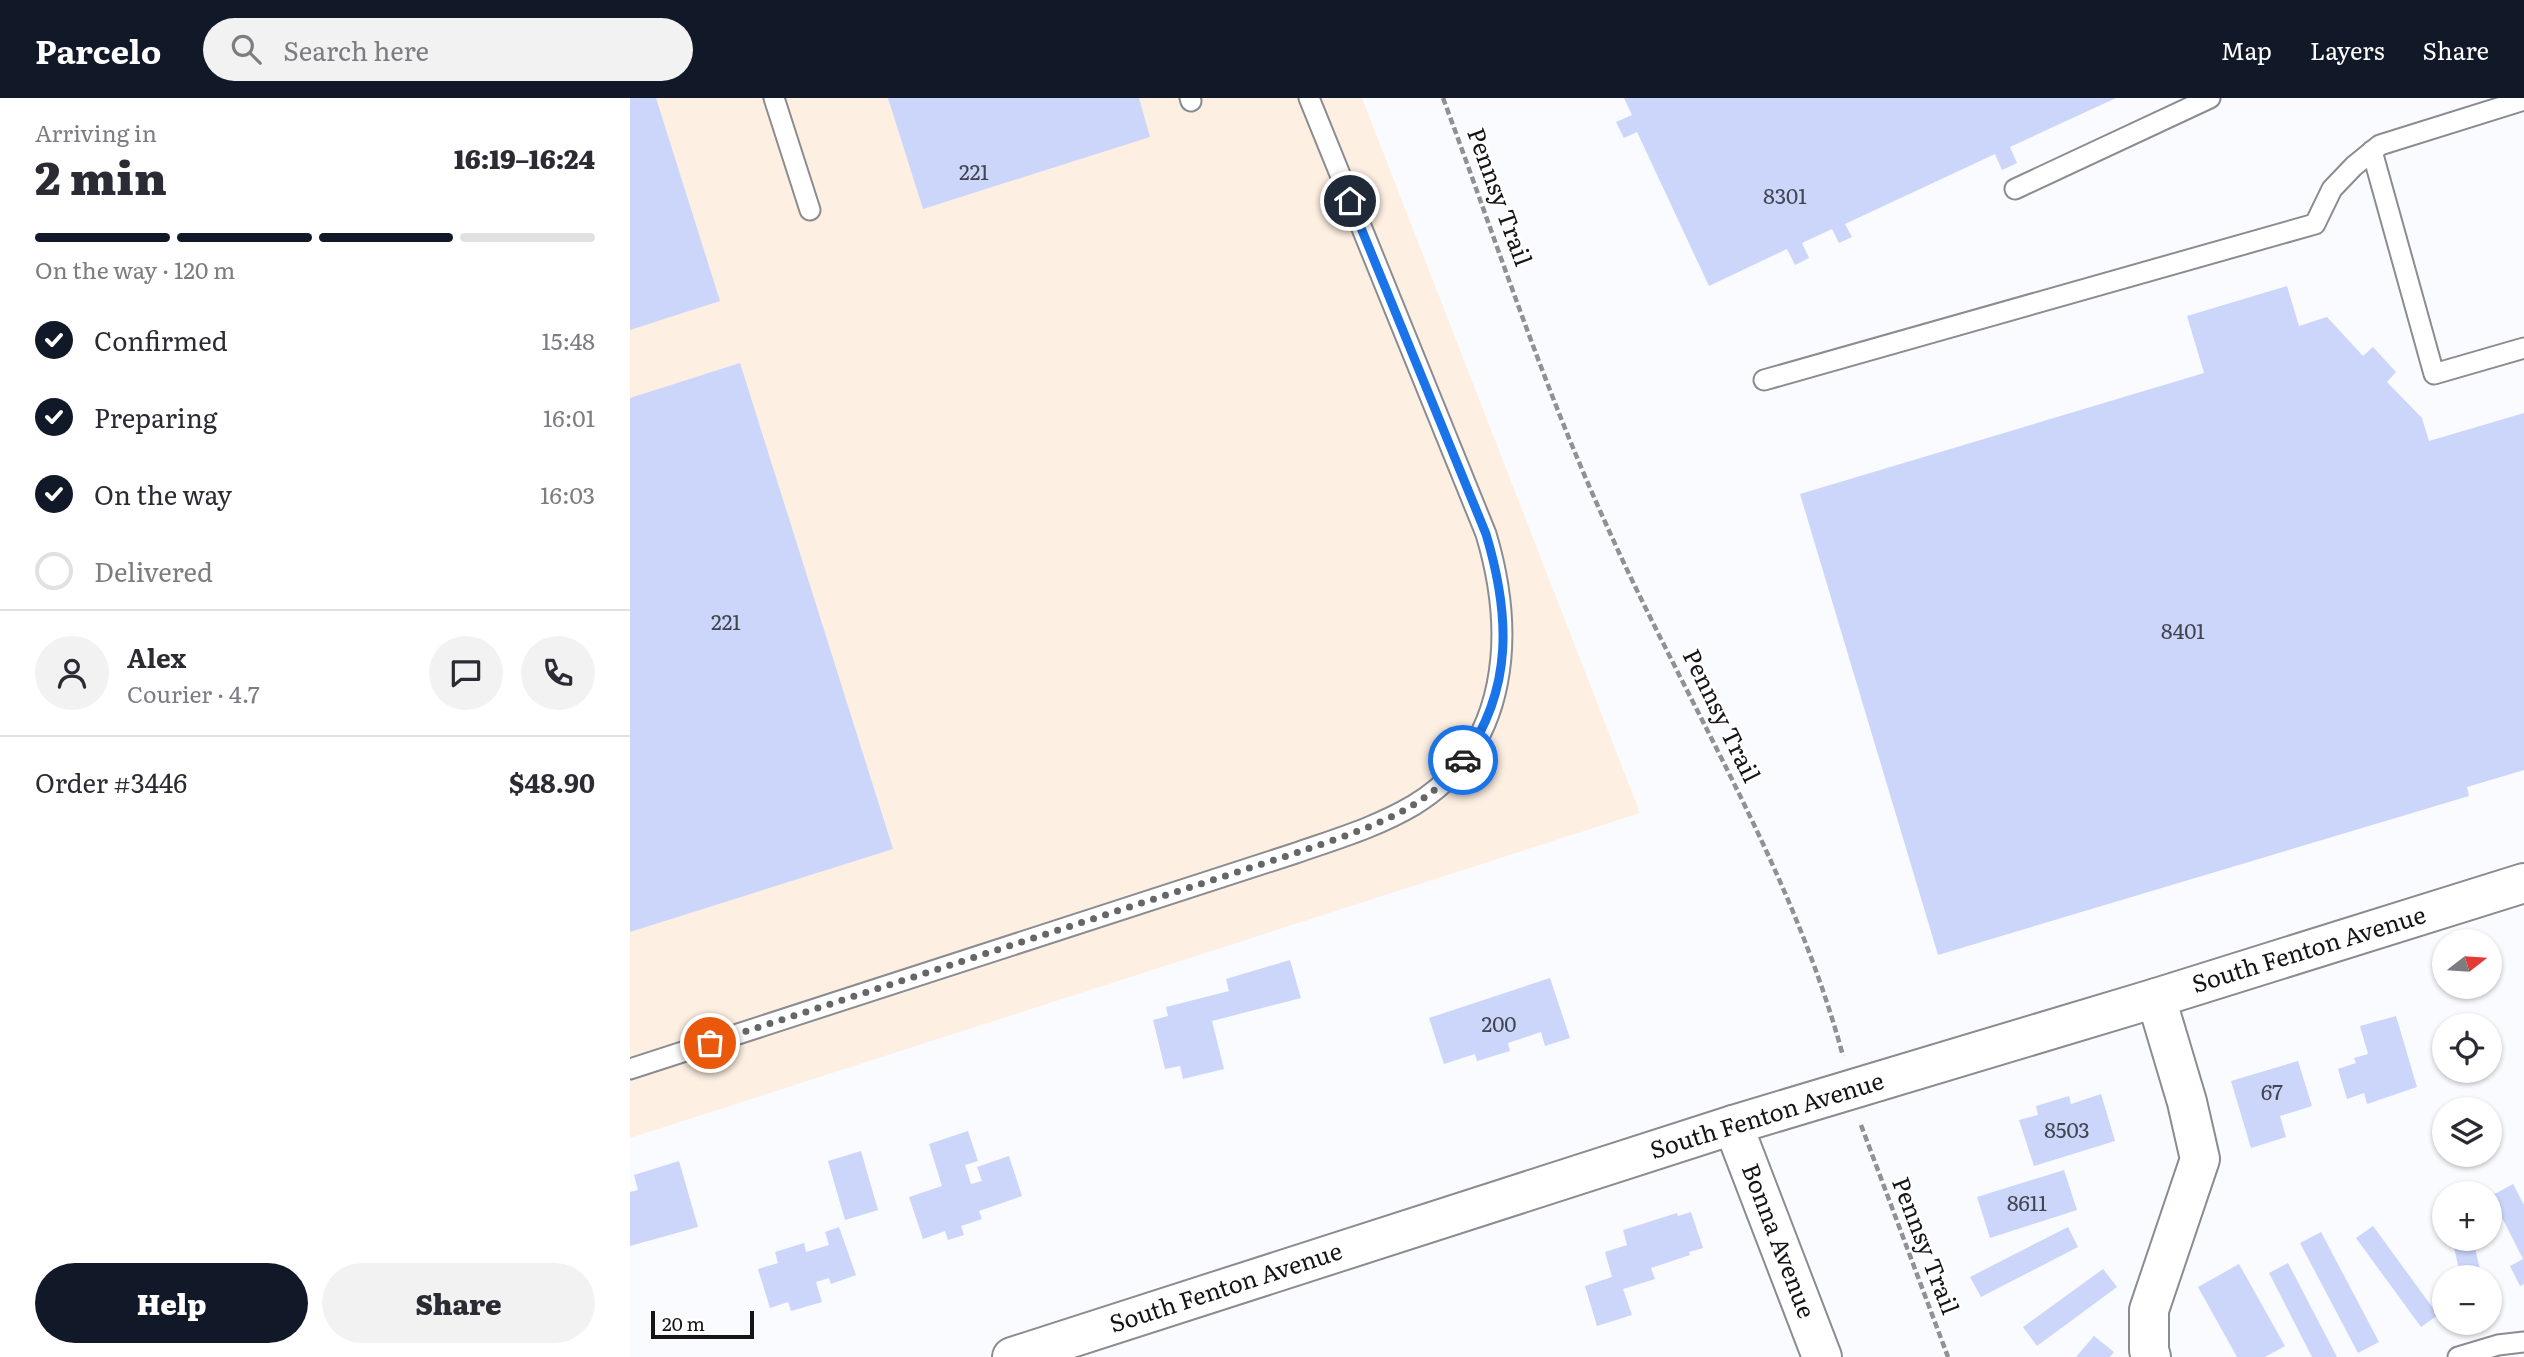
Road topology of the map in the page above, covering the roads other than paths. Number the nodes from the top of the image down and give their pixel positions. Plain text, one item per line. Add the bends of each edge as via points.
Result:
1 (774, 98) edge
2 (1309, 98) edge
3 (2210, 98) edge
4 (2524, 100) edge
5 (2372, 152) junction
6 (2015, 189) dead end
7 (810, 210) dead end
8 (2524, 348) edge
9 (1764, 380) dead end
10 (2524, 883) edge
11 (2156, 998) junction
12 (630, 1069) edge
13 (1733, 1125) junction
14 (2524, 1342) edge
15 (1012, 1357) edge
16 (1822, 1357) edge
17 (2151, 1357) edge
18 (2458, 1357) edge

1 - 7 lane
2 - 12 lane via 1495,566 1501,599 1502,661 1490,716 1476,742 1439,786 1415,804 1362,830
3 - 6 lane
4 - 5 lane via 2380,145
5 - 8 lane via 2434,374
5 - 9 lane via 2332,189 2315,224
10 - 11 street, South Fenton Avenue
11 - 13 street, South Fenton Avenue
11 - 17 street via 2200,1158 2149,1310
13 - 15 street, South Fenton Avenue
13 - 16 street, Bonna Avenue
14 - 18 lane

